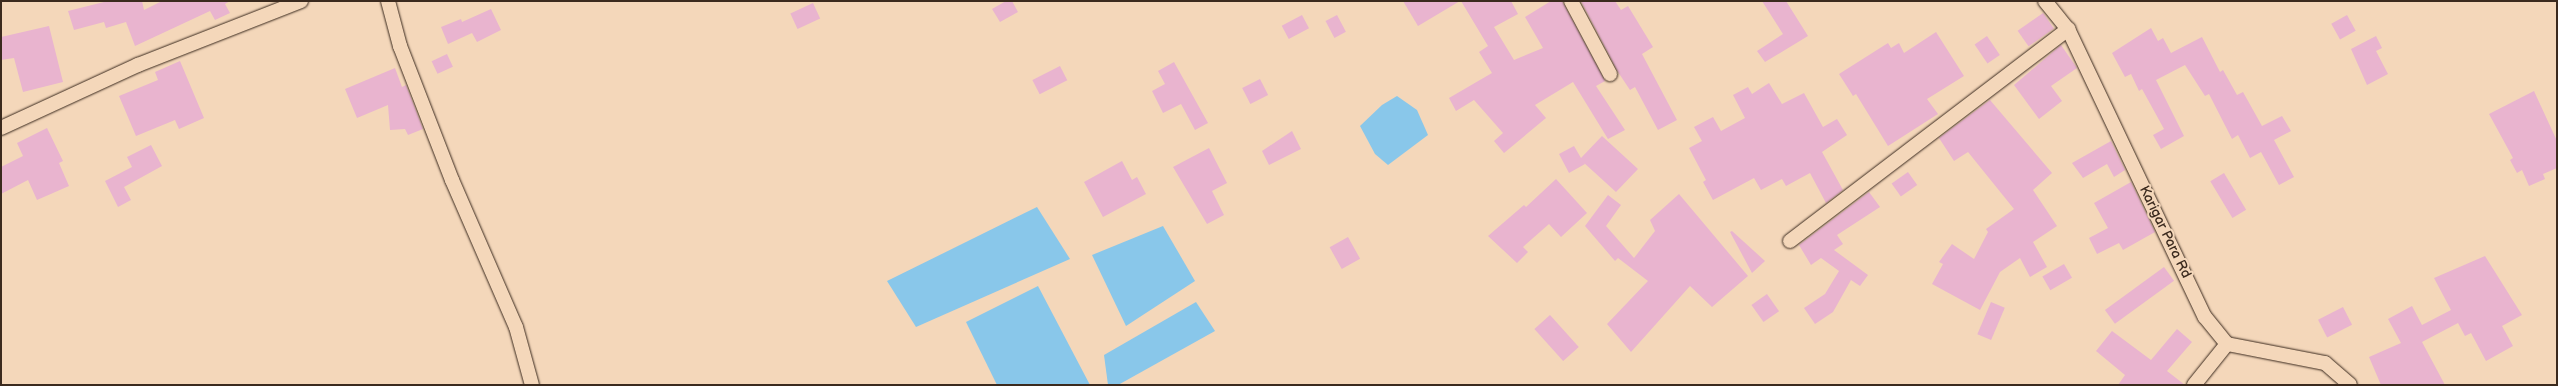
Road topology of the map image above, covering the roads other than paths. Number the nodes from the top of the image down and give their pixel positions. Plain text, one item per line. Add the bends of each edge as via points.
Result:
1 (301, 1) edge
2 (388, 1) edge
3 (1571, 1) edge
4 (2045, 1) edge
5 (2068, 29) junction
6 (1610, 74) dead end
7 (1, 128) edge
8 (1790, 241) dead end
9 (2227, 344) junction
10 (532, 385) edge
11 (2194, 385) edge
12 (2350, 385) edge

1 - 7 street via 138,66
2 - 10 street via 400,46 452,180 516,327
3 - 6 street
4 - 5 street, Karigar Para Rd
5 - 8 street
5 - 9 street, Karigar Para Rd via 2205,317
9 - 11 street
9 - 12 street via 2324,363

